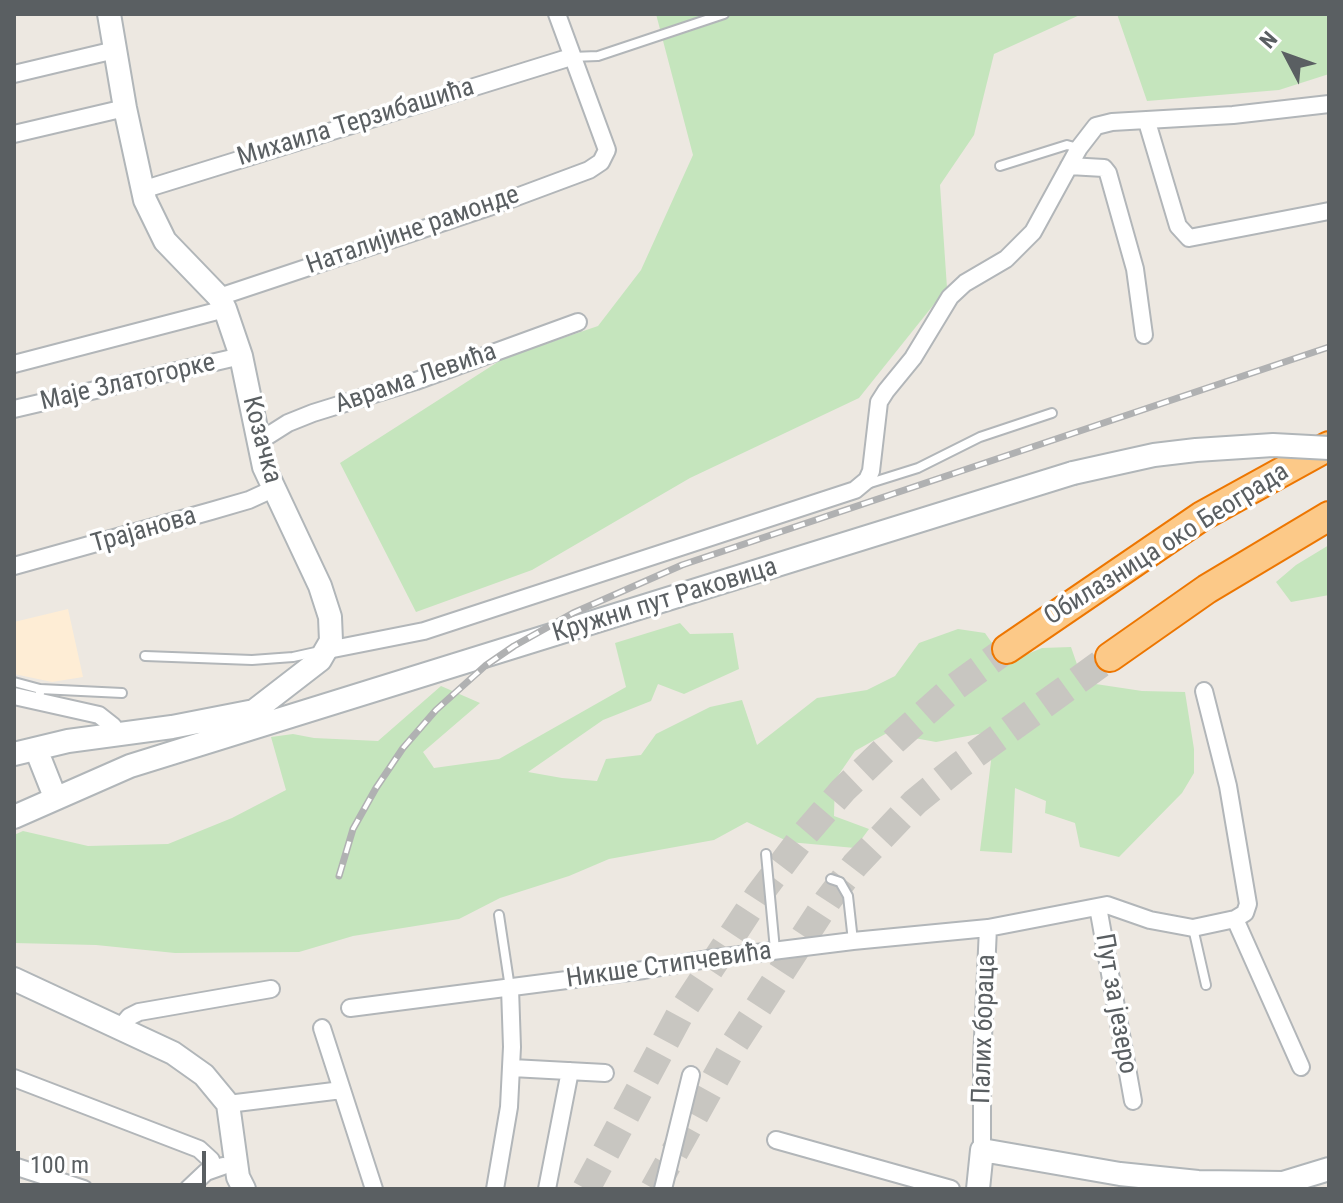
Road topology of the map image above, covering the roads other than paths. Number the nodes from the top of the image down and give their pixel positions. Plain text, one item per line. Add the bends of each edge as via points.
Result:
1 (109, 14) edge
2 (557, 14) edge
3 (724, 14) edge
4 (115, 50) junction
5 (571, 57) junction
6 (14, 74) edge
7 (1329, 104) edge
8 (125, 108) junction
9 (1147, 122) junction
10 (14, 134) edge
11 (1079, 148) junction
12 (1000, 166) dead end
13 (1069, 166) junction
14 (142, 190) junction
15 (1329, 211) edge
16 (222, 303) junction
17 (578, 322) dead end
18 (1144, 335) dead end
19 (241, 356) junction
20 (14, 364) edge
21 (14, 409) edge
22 (1052, 413) dead end
23 (258, 442) junction
24 (1329, 447) edge
25 (863, 486) junction
26 (273, 489) junction
27 (1329, 516) edge
28 (14, 566) edge
29 (1007, 649) tunnel mouth
30 (328, 650) junction
31 (145, 656) dead end
32 (1110, 657) tunnel mouth
33 (14, 682) edge
34 (1204, 691) dead end
35 (122, 693) dead end
36 (40, 695) junction
37 (14, 696) edge
38 (115, 736) junction
39 (25, 752) edge
40 (55, 797) junction
41 (14, 817) edge
42 (766, 854) dead end
43 (831, 879) dead end
44 (1098, 907) junction
45 (499, 915) dead end
46 (1235, 919) junction
47 (988, 928) junction
48 (1193, 928) junction
49 (853, 941) junction
50 (775, 951) junction
51 (14, 979) edge
52 (1206, 985) dead end
53 (510, 988) junction
54 (271, 989) dead end
55 (350, 1008) dead end
56 (120, 1028) junction
57 (322, 1028) dead end
58 (1301, 1067) dead end
59 (512, 1068) junction
60 (570, 1071) junction
61 (605, 1073) dead end
62 (691, 1075) dead end
63 (14, 1078) edge
64 (342, 1090) junction
65 (1133, 1101) dead end
66 (228, 1104) junction
67 (776, 1140) dead end
68 (982, 1150) junction
69 (14, 1166) edge
70 (225, 1167) junction
71 (1329, 1169) edge
72 (1284, 1186) edge
73 (84, 1189) edge
74 (188, 1189) edge
75 (244, 1189) edge
76 (374, 1189) edge
77 (495, 1189) edge
78 (547, 1189) edge
79 (663, 1189) edge
80 (951, 1189) edge
81 (978, 1189) edge

1 - 4 street, Козачка
2 - 5 street
3 - 5 lane via 598,56
4 - 6 street
4 - 8 street, Козачка
5 - 14 street, Михаила Терзибашића
5 - 16 street, Наталијине рамонде via 607,150 589,170
7 - 9 street
8 - 10 street
8 - 14 street, Козачка
9 - 11 street via 1096,126
9 - 15 street via 1178,226 1189,238
11 - 12 lane via 1067,145
11 - 13 street
13 - 18 street via 1104,168 1108,173 1135,269
13 - 25 street via 1033,232 1006,259 950,297 886,391 879,402 871,471
14 - 16 street, Козачка via 165,241
16 - 19 street, Козачка
16 - 20 street, Наталијине рамонде
17 - 23 street, Аврама Левића via 313,413
19 - 21 street, Маје Златогорке
19 - 23 street, Козачка
22 - 25 lane
23 - 26 street, Козачка
24 - 29 highway, Обилазница око Београда via 1202,516
24 - 40 street, Кружни пут Раковица, bridge via 1196,450 1073,473 270,721 115,771
25 - 30 street via 424,631
26 - 28 street, Трајанова
26 - 30 street, Козачка via 326,603 332,631
27 - 32 highway via 1207,589
30 - 31 lane via 252,660
30 - 38 street via 254,711
33 - 36 lane
34 - 46 street via 1228,786 1248,904
35 - 36 lane
36 - 37 street
36 - 38 street via 103,717
38 - 39 street
39 - 40 street
40 - 41 street, Кружни пут Раковица
42 - 50 lane
43 - 49 lane via 840,882 848,896
44 - 47 street, Палих бораца
44 - 48 street, Палих бораца
44 - 65 street, Пут за језеро
45 - 53 lane
46 - 48 street, Палих бораца
46 - 58 street
47 - 49 street, Никше Стипчевића
47 - 68 street, Палих бораца
48 - 52 lane
49 - 50 street, Никше Стипчевића
50 - 53 street, Никше Стипчевића
51 - 56 street
53 - 55 street, Никше Стипчевића
53 - 59 street
54 - 56 street via 139,1012
56 - 66 street via 195,1068
57 - 64 street
59 - 60 street
59 - 77 street
60 - 61 street
60 - 78 street
62 - 79 street
63 - 70 street via 199,1149
64 - 66 street
64 - 76 street
66 - 70 street
67 - 80 street
68 - 72 street via 1120,1174
68 - 81 street, Палих бораца
69 - 73 street
70 - 74 street
70 - 75 street
71 - 72 street

